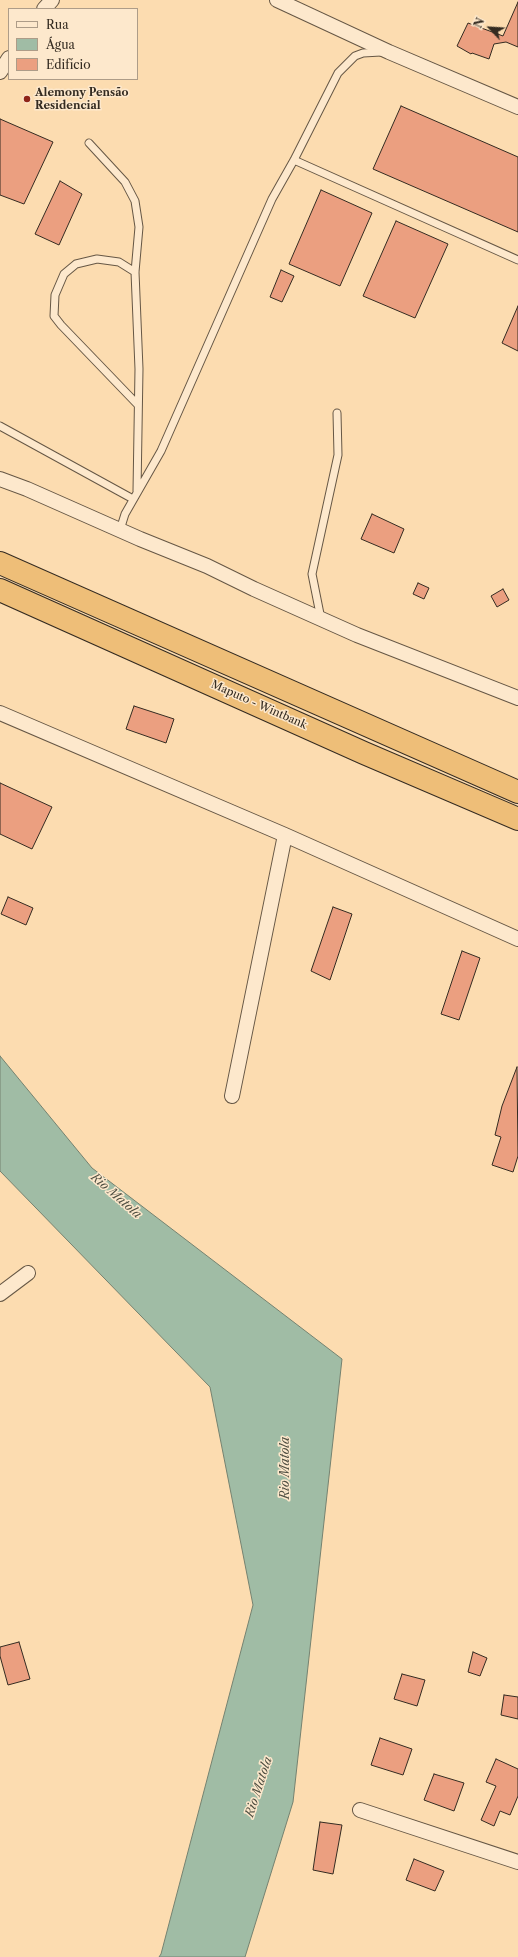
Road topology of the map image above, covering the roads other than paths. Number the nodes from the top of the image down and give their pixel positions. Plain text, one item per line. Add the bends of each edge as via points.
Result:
1 (52, 0) edge
2 (277, 0) edge
3 (45, 8) edge
4 (389, 52) junction
5 (8, 60) edge
6 (0, 72) edge
7 (518, 107) edge
8 (89, 143) dead end
9 (294, 160) junction
10 (518, 260) edge
11 (135, 272) junction
12 (138, 405) junction
13 (337, 413) dead end
14 (0, 426) edge
15 (0, 479) edge
16 (137, 491) junction
17 (133, 499) junction
18 (120, 530) junction
19 (0, 563) edge
20 (0, 590) edge
21 (321, 619) junction
22 (518, 698) edge
23 (0, 713) edge
24 (518, 792) edge
25 (518, 819) edge
26 (285, 835) junction
27 (518, 939) edge
28 (232, 1096) dead end
29 (28, 1273) dead end
30 (0, 1294) edge
31 (360, 1810) dead end
32 (518, 1862) edge

1 - 3 street
2 - 4 street
4 - 7 street
4 - 9 lane via 363,53 348,61 338,73
5 - 6 street
8 - 11 lane via 124,182 135,201 139,226
9 - 10 lane
9 - 16 lane via 272,199 161,451
11 - 12 lane
11 - 12 lane via 119,262 97,258 76,264 64,274 55,295 54,316
12 - 16 lane
13 - 21 lane via 338,455 312,574
14 - 17 lane
15 - 18 street
16 - 17 lane
17 - 18 lane
18 - 21 street via 207,566
19 - 24 highway
20 - 25 highway, Maputo - Wintbank
21 - 22 street via 357,636
23 - 26 street
26 - 27 street
26 - 28 street
29 - 30 street
31 - 32 street

